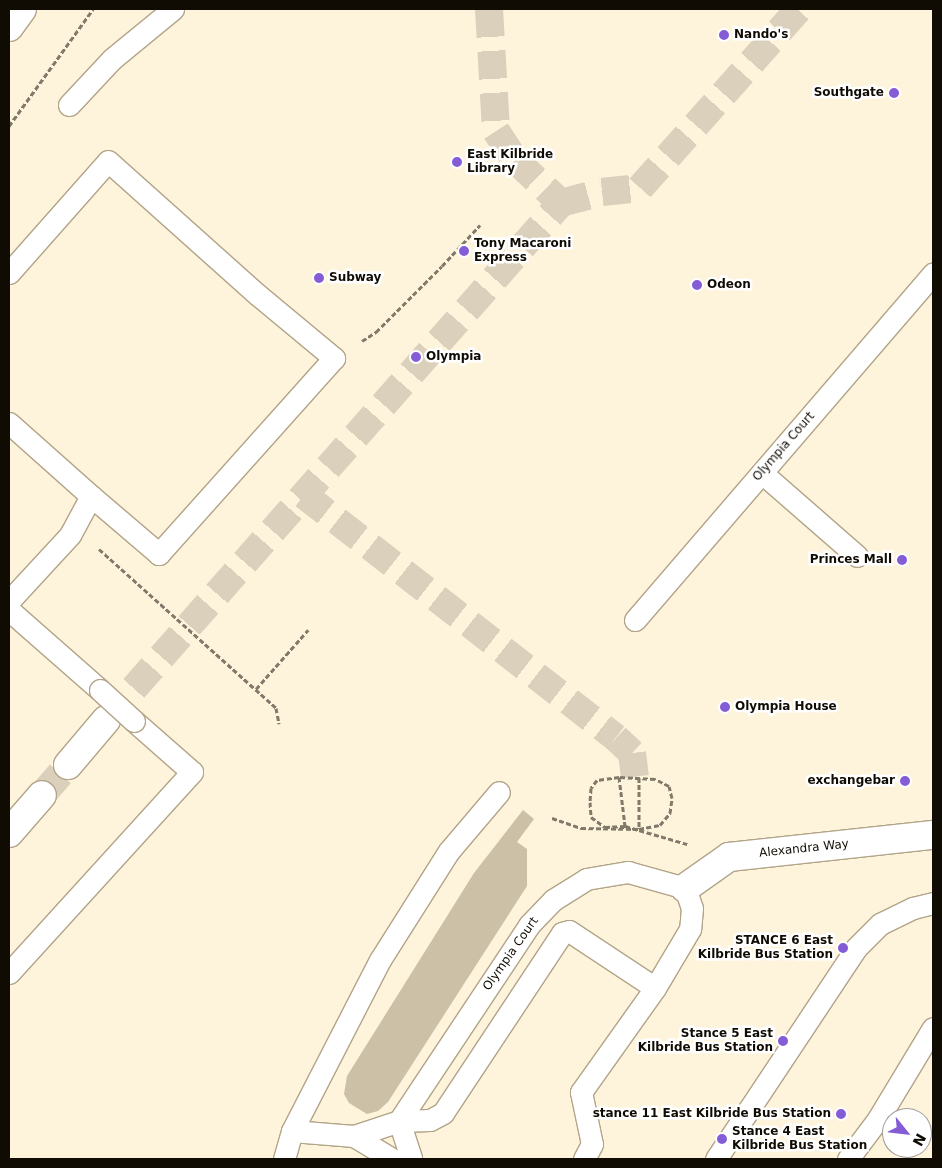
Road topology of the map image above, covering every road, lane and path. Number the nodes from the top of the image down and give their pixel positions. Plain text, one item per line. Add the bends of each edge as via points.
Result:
1 (22, 9) edge
2 (93, 9) edge
3 (172, 9) edge
4 (9, 27) edge
5 (70, 106) dead end
6 (9, 126) edge
7 (480, 224) dead end
8 (9, 273) edge
9 (933, 274) edge
10 (334, 358) junction
11 (9, 423) edge
12 (762, 473) junction
13 (91, 496) junction
14 (97, 547) dead end
15 (857, 556) dead end
16 (9, 601) edge
17 (9, 610) edge
18 (635, 620) dead end
19 (308, 630) dead end
20 (256, 689) junction
21 (106, 720) tunnel mouth
22 (279, 724) dead end
23 (68, 765) tunnel mouth
24 (619, 777) junction
25 (639, 777) junction
26 (498, 792) dead end
27 (42, 794) tunnel mouth
28 (552, 818) dead end
29 (625, 826) junction
30 (639, 829) junction
31 (9, 833) edge
32 (933, 835) edge
33 (730, 857) junction
34 (685, 888) junction
35 (933, 903) edge
36 (9, 973) edge
37 (655, 988) junction
38 (933, 1028) edge
39 (399, 1121) junction
40 (292, 1131) junction
41 (354, 1136) junction
42 (284, 1159) edge
43 (392, 1159) edge
44 (411, 1159) edge
45 (584, 1159) edge
46 (716, 1159) edge
47 (848, 1159) edge

1 - 4 street
2 - 6 path
3 - 5 lane via 112,59
7 - 10 path via 376,332
8 - 10 lane via 108,160 258,295
9 - 12 lane, Olympia Court
10 - 13 lane via 159,554
11 - 13 lane
12 - 15 lane
12 - 18 lane, Olympia Court
13 - 16 lane via 70,535
14 - 20 path
17 - 36 lane, bridge via 192,772
19 - 20 path
20 - 22 path via 276,708
21 - 23 street
24 - 25 path, bridge
24 - 29 path
24 - 29 path, bridge via 597,780 591,788 591,817 605,827
25 - 30 path
25 - 30 path, bridge via 655,779 669,786 672,798 670,813 660,825
26 - 40 lane via 449,851 380,960
27 - 31 street
28 - 30 path, bridge via 581,828
29 - 30 path
30 - 33 path
32 - 33 street, Alexandra Way
33 - 34 street, Alexandra Way
34 - 37 lane via 692,908 690,929
34 - 39 lane, Olympia Court via 628,872 586,879 553,900 529,925
35 - 46 lane via 913,908 880,924 856,948
37 - 39 lane via 569,931 562,933 443,1113 430,1120
37 - 45 lane via 581,1092 592,1144
38 - 47 lane via 878,1119
39 - 41 lane
39 - 44 lane
40 - 41 lane
40 - 42 lane
41 - 43 lane

